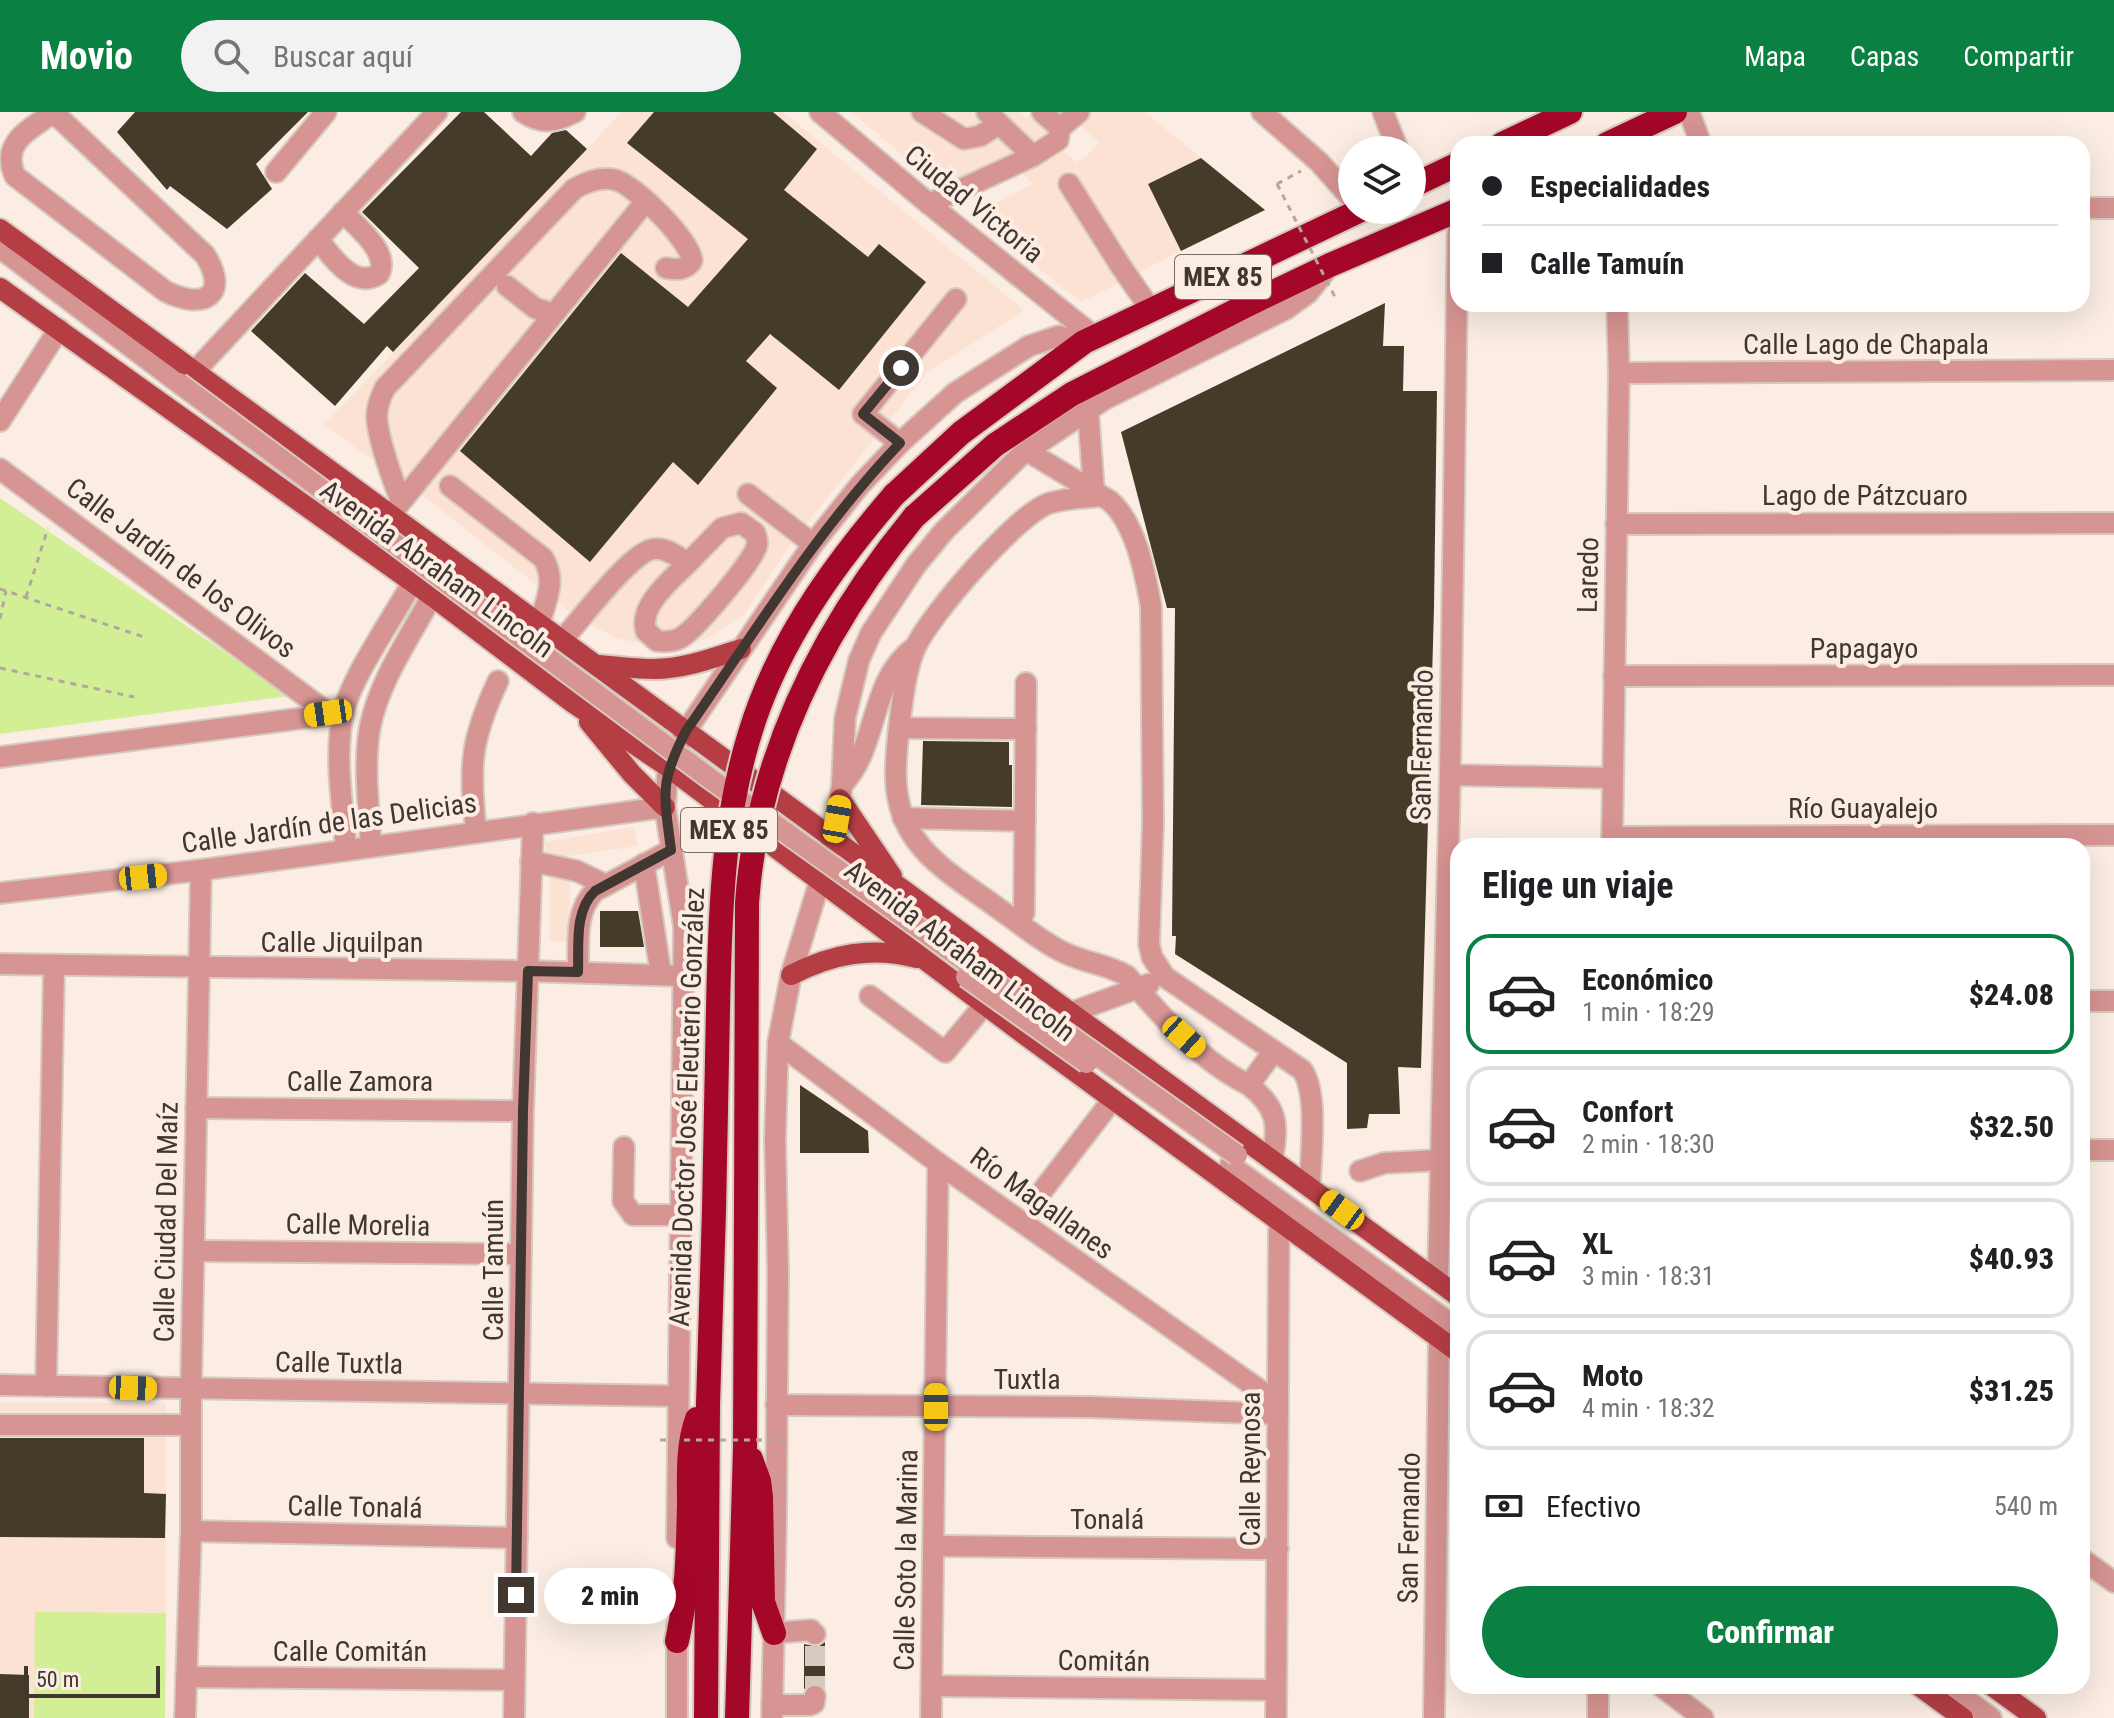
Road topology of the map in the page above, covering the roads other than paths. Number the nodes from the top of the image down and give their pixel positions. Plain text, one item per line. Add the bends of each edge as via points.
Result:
1 (53, 112) edge
2 (326, 112) edge
3 (437, 112) edge
4 (523, 112) edge
5 (575, 112) edge
6 (820, 112) edge
7 (922, 112) edge
8 (1042, 112) edge
9 (1079, 112) edge
10 (1262, 112) edge
11 (1383, 112) edge
12 (1675, 112) edge
13 (1689, 112) edge
14 (1563, 114) edge
15 (993, 118) edge
16 (1060, 128) junction
17 (1392, 136) edge
18 (1518, 136) edge
19 (1626, 136) edge
20 (1698, 136) edge
21 (1033, 156) junction
22 (1450, 168) edge
23 (276, 172) dead end
24 (1426, 179) edge
25 (1338, 183) edge
26 (1069, 184) dead end
27 (646, 201) junction
28 (929, 204) junction
29 (2090, 208) edge
30 (2114, 208) edge
31 (343, 212) junction
32 (1450, 213) edge
33 (1338, 221) edge
34 (0, 229) edge
35 (318, 239) junction
36 (0, 248) edge
37 (0, 263) edge
38 (1330, 265) junction
39 (666, 268) dead end
40 (507, 286) dead end
41 (0, 288) edge
42 (956, 299) dead end
43 (1151, 310) junction
44 (1457, 312) edge
45 (1617, 312) edge
46 (554, 314) junction
47 (59, 329) junction
48 (1089, 339) junction
49 (2114, 370) edge
50 (1619, 373) junction
51 (183, 382) junction
52 (1088, 410) junction
53 (0, 421) edge
54 (900, 443) junction
55 (1027, 451) junction
56 (0, 469) edge
57 (450, 486) dead end
58 (748, 494) dead end
59 (1098, 494) junction
60 (397, 508) junction
61 (2114, 523) edge
62 (1616, 524) junction
63 (813, 544) junction
64 (688, 563) junction
65 (412, 583) junction
66 (432, 596) junction
67 (539, 624) junction
68 (562, 640) junction
69 (916, 646) junction
70 (741, 649) junction
71 (367, 663) junction
72 (597, 665) junction
73 (2114, 675) edge
74 (1614, 676) junction
75 (388, 678) junction
76 (498, 681) dead end
77 (1026, 683) dead end
78 (573, 703) junction
79 (336, 713) junction
80 (899, 728) junction
81 (1026, 729) junction
82 (686, 731) junction
83 (0, 757) edge
84 (340, 762) junction
85 (367, 763) junction
86 (668, 767) junction
87 (1450, 775) junction
88 (1613, 778) junction
89 (841, 792) junction
90 (665, 807) junction
91 (903, 818) junction
92 (1025, 821) junction
93 (533, 823) junction
94 (476, 831) junction
95 (2114, 835) edge
96 (833, 838) junction
97 (1612, 838) edge
98 (1863, 838) edge
99 (371, 846) junction
100 (346, 850) junction
101 (671, 850) junction
102 (531, 861) junction
103 (644, 864) junction
104 (201, 870) junction
105 (819, 882) junction
106 (606, 885) junction
107 (901, 889) junction
108 (0, 893) edge
109 (1024, 913) dead end
110 (928, 961) junction
111 (0, 964) edge
112 (54, 965) junction
113 (1009, 968) junction
114 (201, 969) junction
115 (528, 971) junction
116 (578, 972) junction
117 (661, 975) junction
118 (791, 975) junction
119 (684, 976) junction
120 (1165, 977) junction
121 (1139, 990) junction
122 (870, 996) dead end
123 (2090, 1001) edge
124 (2114, 1001) edge
125 (985, 1004) junction
126 (1063, 1007) junction
127 (1017, 1029) junction
128 (778, 1043) junction
129 (1273, 1052) junction
130 (1249, 1085) junction
131 (1113, 1099) junction
132 (196, 1108) junction
133 (523, 1111) junction
134 (624, 1147) dead end
135 (2090, 1150) edge
136 (2114, 1150) edge
137 (1233, 1160) junction
138 (1272, 1160) junction
139 (1441, 1160) junction
140 (938, 1163) junction
141 (1360, 1171) dead end
142 (1310, 1188) junction
143 (1043, 1190) dead end
144 (680, 1215) junction
145 (1279, 1219) junction
146 (195, 1251) junction
147 (521, 1254) junction
148 (1438, 1281) junction
149 (1450, 1290) edge
150 (1450, 1310) edge
151 (1450, 1323) edge
152 (1439, 1338) junction
153 (1450, 1346) edge
154 (0, 1385) edge
155 (46, 1386) junction
156 (191, 1389) junction
157 (521, 1393) junction
158 (677, 1396) junction
159 (708, 1404) junction
160 (776, 1405) junction
161 (936, 1407) junction
162 (1278, 1408) junction
163 (0, 1425) edge
164 (191, 1425) junction
165 (745, 1448) junction
166 (191, 1531) junction
167 (517, 1538) junction
168 (935, 1546) junction
169 (1278, 1549) junction
170 (2090, 1565) edge
171 (2114, 1582) edge
172 (774, 1633) junction
173 (815, 1634) dead end
174 (677, 1641) junction
175 (186, 1677) junction
176 (514, 1680) junction
177 (932, 1686) junction
178 (1276, 1690) junction
179 (1598, 1694) edge
180 (1672, 1694) edge
181 (1930, 1694) edge
182 (1959, 1694) edge
183 (1975, 1694) edge
184 (2003, 1694) edge
185 (815, 1696) dead end
186 (772, 1711) edge
187 (185, 1718) edge
188 (514, 1718) edge
189 (677, 1718) edge
190 (706, 1718) edge
191 (737, 1718) edge
192 (931, 1718) edge
193 (1276, 1718) edge
194 (1434, 1718) edge
195 (1598, 1718) edge
196 (1703, 1718) edge
197 (1963, 1718) edge
198 (1991, 1718) edge
199 (2007, 1718) edge
200 (2036, 1718) edge

1 - 1 street via 10,146 7,160 15,176 165,291 187,300 209,298 212,275 205,255
2 - 23 street
3 - 31 street
4 - 5 street via 541,122
6 - 28 street, Ciudad Victoria
7 - 15 street via 964,139 980,136
8 - 16 street
9 - 16 street
10 - 25 street
11 - 17 street
12 - 19 highway
13 - 20 street
14 - 18 highway
15 - 21 street
16 - 21 street via 1058,140
21 - 28 street
22 - 24 highway
26 - 43 street
27 - 39 street via 693,258 682,268
27 - 46 street
27 - 60 street via 626,184 610,179 574,189 385,388 377,419
28 - 48 street, Ciudad Victoria
29 - 30 street
31 - 35 street
31 - 35 street via 376,249 382,263 379,274 356,278
32 - 38 highway, MEX 85
33 - 43 highway, MEX 85
34 - 51 main road
35 - 51 street
36 - 51 street
37 - 51 street
38 - 52 street via 1308,293 1286,309
38 - 165 highway, Avenida Doctor José Eleuterio González / MEX 85, bridge via 1141,357 995,445 914,517 867,577 813,668 760,808 747,903
40 - 46 street via 535,308
41 - 47 main road, Avenida Abraham Lincoln
42 - 54 street via 863,414
43 - 48 highway, MEX 85
44 - 87 street, San Fernando
45 - 50 street, Laredo
46 - 60 street
47 - 53 street
47 - 65 main road, Avenida Abraham Lincoln
48 - 54 street via 1059,336 1029,346 955,393
48 - 159 highway, Avenida Doctor José Eleuterio González / MEX 85, bridge via 961,433 860,534 806,611 752,729 723,870
49 - 50 street, Calle Lago de Chapala
50 - 62 street, Laredo
51 - 60 main road
51 - 137 street, bridge via 709,778
52 - 55 street
52 - 59 street
54 - 63 street
55 - 59 street
55 - 89 street via 935,542 871,633 850,690
56 - 79 street, Calle Jardín de los Olivos
57 - 67 street via 548,565 551,582
58 - 63 street
59 - 69 street via 1047,504 1022,521 962,584
59 - 120 street via 1118,508 1126,523 1151,606 1149,944
60 - 67 main road
61 - 62 street, Lago de Pátzcuaro
62 - 74 street, Laredo
63 - 70 street
64 - 64 street via 729,524 741,523 755,533 755,549 695,625 676,640 657,641 646,631 644,619
64 - 68 street via 655,548 637,556
65 - 66 main road, Avenida Abraham Lincoln
65 - 71 street
66 - 75 street
66 - 78 main road, Avenida Abraham Lincoln
67 - 68 main road
68 - 72 main road
69 - 80 street
69 - 89 street via 887,678 861,758
70 - 72 main road via 663,668
70 - 82 street
71 - 75 street
71 - 79 street
72 - 82 main road
73 - 74 street, Papagayo
74 - 88 street, Laredo
75 - 85 street via 371,723
76 - 94 street via 475,741 471,780
77 - 81 street
78 - 86 main road, Avenida Abraham Lincoln
78 - 90 main road
79 - 83 street
79 - 84 street
80 - 81 street
80 - 91 street via 895,776
81 - 92 street
82 - 86 street
82 - 96 main road
84 - 85 street
84 - 100 street
85 - 99 street
86 - 90 street
86 - 105 main road, Avenida Abraham Lincoln
87 - 88 street
87 - 139 street, San Fernando
88 - 97 street, Laredo
89 - 96 street
89 - 107 main road
90 - 93 street, Calle Jardín de las Delicias
90 - 101 street
91 - 92 street
91 - 121 street via 928,855 1031,932 1079,960 1118,970
92 - 109 street
93 - 94 street, Calle Jardín de las Delicias
93 - 102 street, Calle Tamuín
94 - 99 street, Calle Jardín de las Delicias
95 - 98 street, Río Guayalejo
96 - 105 street
96 - 107 main road
99 - 100 street, Calle Jardín de las Delicias
100 - 104 street, Calle Jardín de las Delicias
101 - 103 street
101 - 119 street via 684,927
102 - 106 street via 577,871
102 - 115 street, Calle Tamuín
103 - 106 street
103 - 117 street
104 - 108 street, Calle Jardín de las Delicias
104 - 114 street, Calle Ciudad Del Maíz
105 - 110 main road, Avenida Abraham Lincoln
105 - 118 street
106 - 116 street via 585,901
107 - 113 main road
110 - 118 main road via 898,953 859,953
110 - 125 main road, Avenida Abraham Lincoln
111 - 112 street, Calle Jiquilpan
112 - 114 street, Calle Jiquilpan
112 - 155 street
113 - 125 main road via 1008,994
113 - 126 main road
114 - 115 street, Calle Jiquilpan
114 - 132 street, Calle Ciudad Del Maíz
115 - 116 street, Calle Jiquilpan
115 - 133 street, Calle Tamuín
116 - 117 street, Calle Jiquilpan
117 - 119 street, Calle Jiquilpan
118 - 128 street
119 - 144 street
120 - 121 street
120 - 129 street
121 - 126 street
121 - 130 street via 1197,1048
122 - 125 street via 945,1052
123 - 124 street
125 - 127 main road, Avenida Abraham Lincoln
126 - 127 main road via 1033,1003
126 - 138 main road
127 - 131 main road, Avenida Abraham Lincoln
128 - 140 street, Río Magallanes
128 - 160 street
129 - 130 street
129 - 142 street via 1302,1070 1309,1084
130 - 138 street via 1276,1121
131 - 143 street
131 - 145 main road, Avenida Abraham Lincoln
132 - 133 street, Calle Zamora
132 - 146 street, Calle Ciudad Del Maíz
133 - 147 street, Calle Tamuín
134 - 144 street via 623,1201 633,1215
135 - 136 street
137 - 150 street
137 - 151 street
138 - 142 main road
139 - 141 street via 1384,1163
139 - 148 street, San Fernando
140 - 161 street, Calle Soto la Marina
140 - 162 street, Río Magallanes
142 - 148 main road
144 - 158 street
145 - 152 main road, Avenida Abraham Lincoln
145 - 162 street, Calle Reynosa
146 - 147 street, Calle Morelia
146 - 156 street, Calle Ciudad Del Maíz
147 - 157 street, Calle Tamuín
148 - 149 main road
152 - 153 main road, Avenida Abraham Lincoln
152 - 194 street, San Fernando
154 - 155 street, Calle Tuxtla
155 - 156 street, Calle Tuxtla
156 - 157 street, Calle Tuxtla
156 - 164 street, Calle Ciudad Del Maíz
157 - 158 street, Calle Tuxtla
157 - 167 street, Calle Tamuín
158 - 174 street
159 - 174 highway via 697,1420 691,1445 686,1574
159 - 190 highway, Avenida Doctor José Eleuterio González / MEX 85
160 - 161 street, Tuxtla
160 - 172 street
161 - 162 street, Tuxtla
161 - 168 street, Calle Soto la Marina
162 - 169 street, Calle Reynosa
163 - 164 street
164 - 166 street, Calle Ciudad Del Maíz
165 - 172 highway via 759,1481 763,1602
165 - 191 highway, Avenida Doctor José Eleuterio González / MEX 85
166 - 167 street, Calle Tonalá
166 - 175 street, Calle Ciudad Del Maíz
167 - 176 street, Calle Tamuín
168 - 169 street, Tonalá
168 - 177 street, Calle Soto la Marina
169 - 178 street, Calle Reynosa
170 - 171 street
172 - 173 street
172 - 186 street
174 - 189 street
175 - 176 street, Calle Comitán
175 - 187 street, Calle Ciudad Del Maíz
176 - 188 street, Calle Tamuín
177 - 178 street, Comitán
177 - 192 street, Calle Soto la Marina
178 - 193 street, Calle Reynosa
179 - 195 street
180 - 196 street
181 - 197 main road
182 - 198 street
183 - 199 street
184 - 200 main road
185 - 186 street via 810,1705

